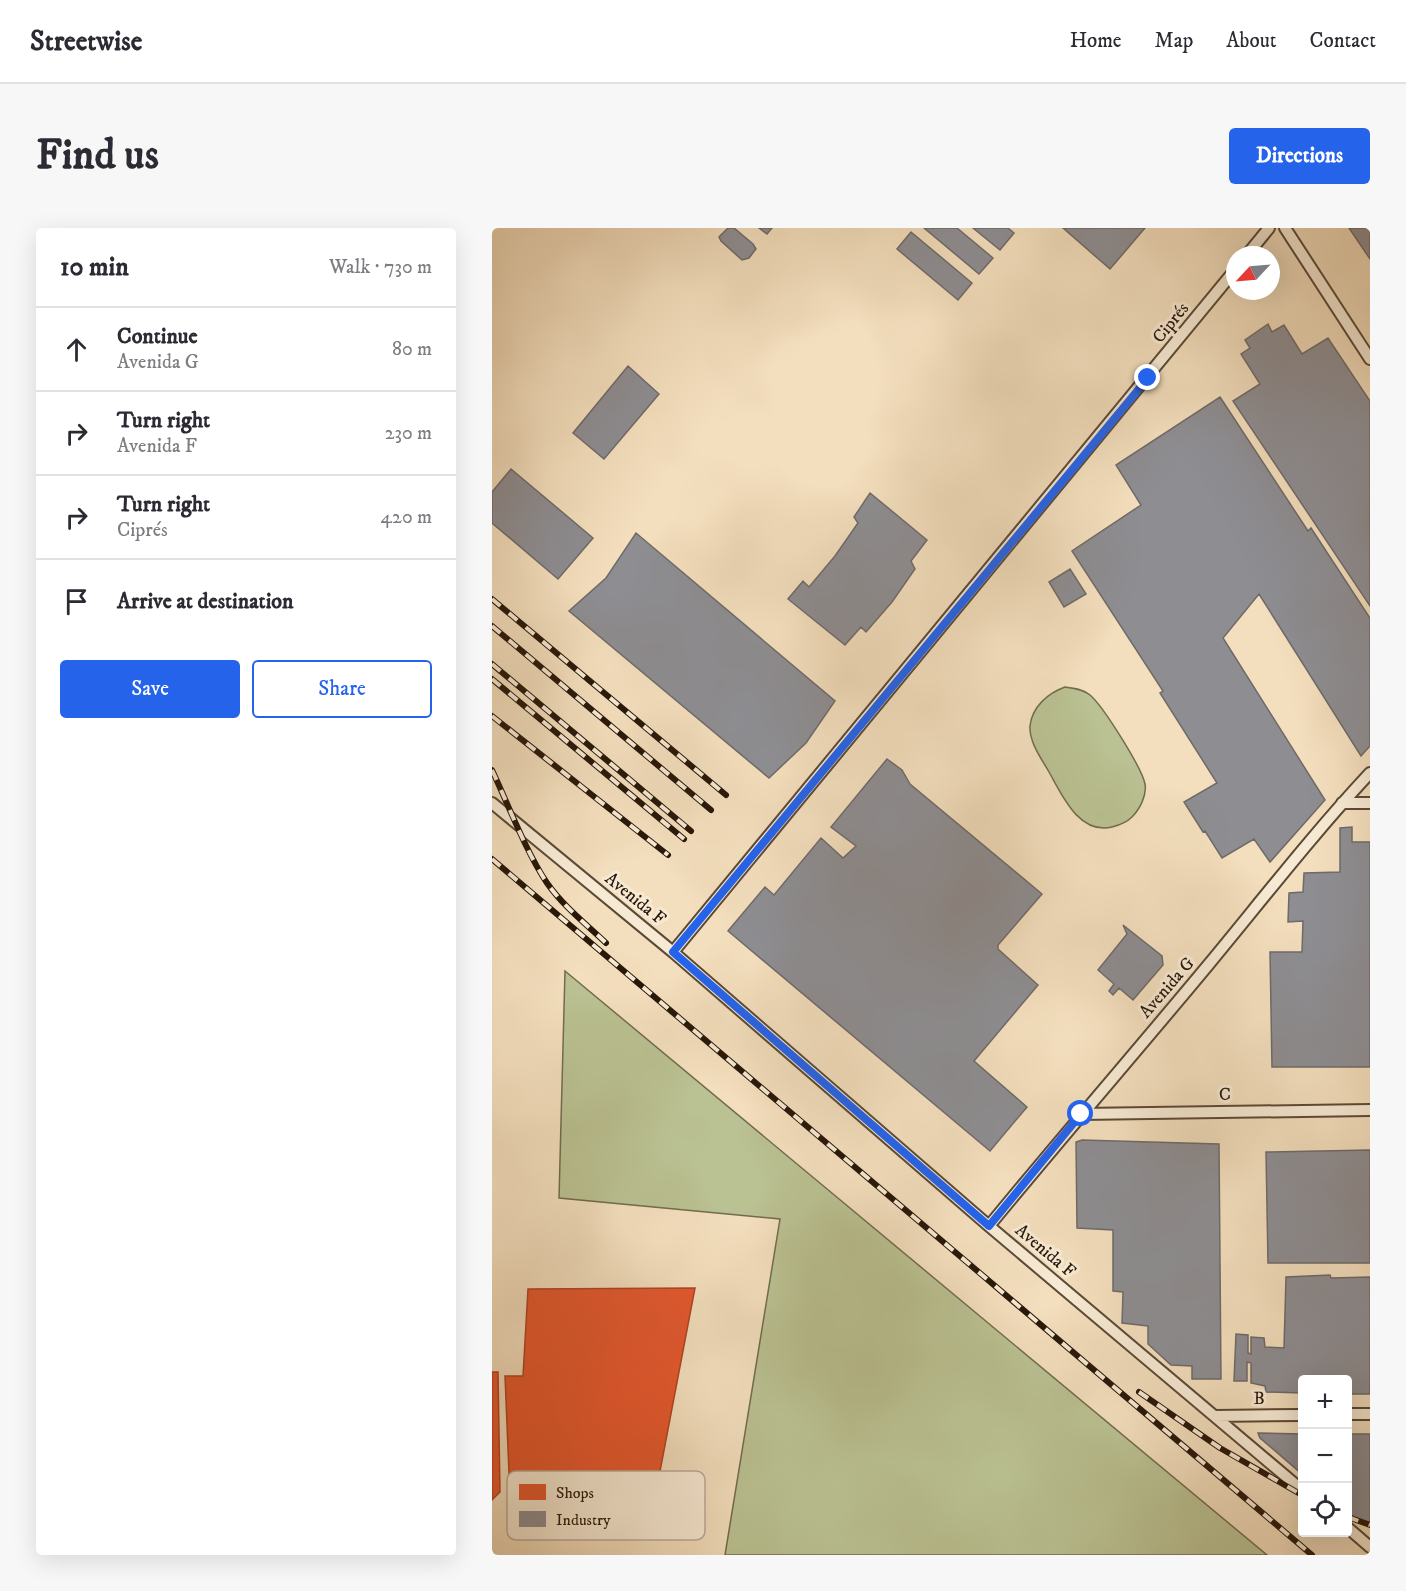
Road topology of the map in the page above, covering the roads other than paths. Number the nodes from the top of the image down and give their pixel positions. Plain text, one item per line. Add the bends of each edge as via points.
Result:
1 (1269, 228) edge
2 (1285, 228) edge
3 (1254, 246) edge
4 (1226, 281) edge
5 (1370, 358) edge
6 (1370, 773) edge
7 (492, 803) edge
8 (1342, 803) junction
9 (1370, 803) edge
10 (673, 952) junction
11 (1370, 1110) edge
12 (1081, 1114) junction
13 (989, 1226) junction
14 (1352, 1414) edge
15 (1370, 1414) edge
16 (1298, 1415) edge
17 (1215, 1416) junction
18 (1298, 1487) edge
19 (1352, 1532) edge
20 (1370, 1547) edge

1 - 3 street
2 - 5 street
4 - 10 street, Ciprés
6 - 8 street, Avenida G
7 - 10 street, Avenida F
8 - 9 street
8 - 12 street, Avenida G
10 - 13 street, Avenida F
11 - 12 street, C
12 - 13 street, Avenida G
13 - 17 street, Avenida F
14 - 15 street
16 - 17 street, B
17 - 18 street, Avenida F
19 - 20 street

